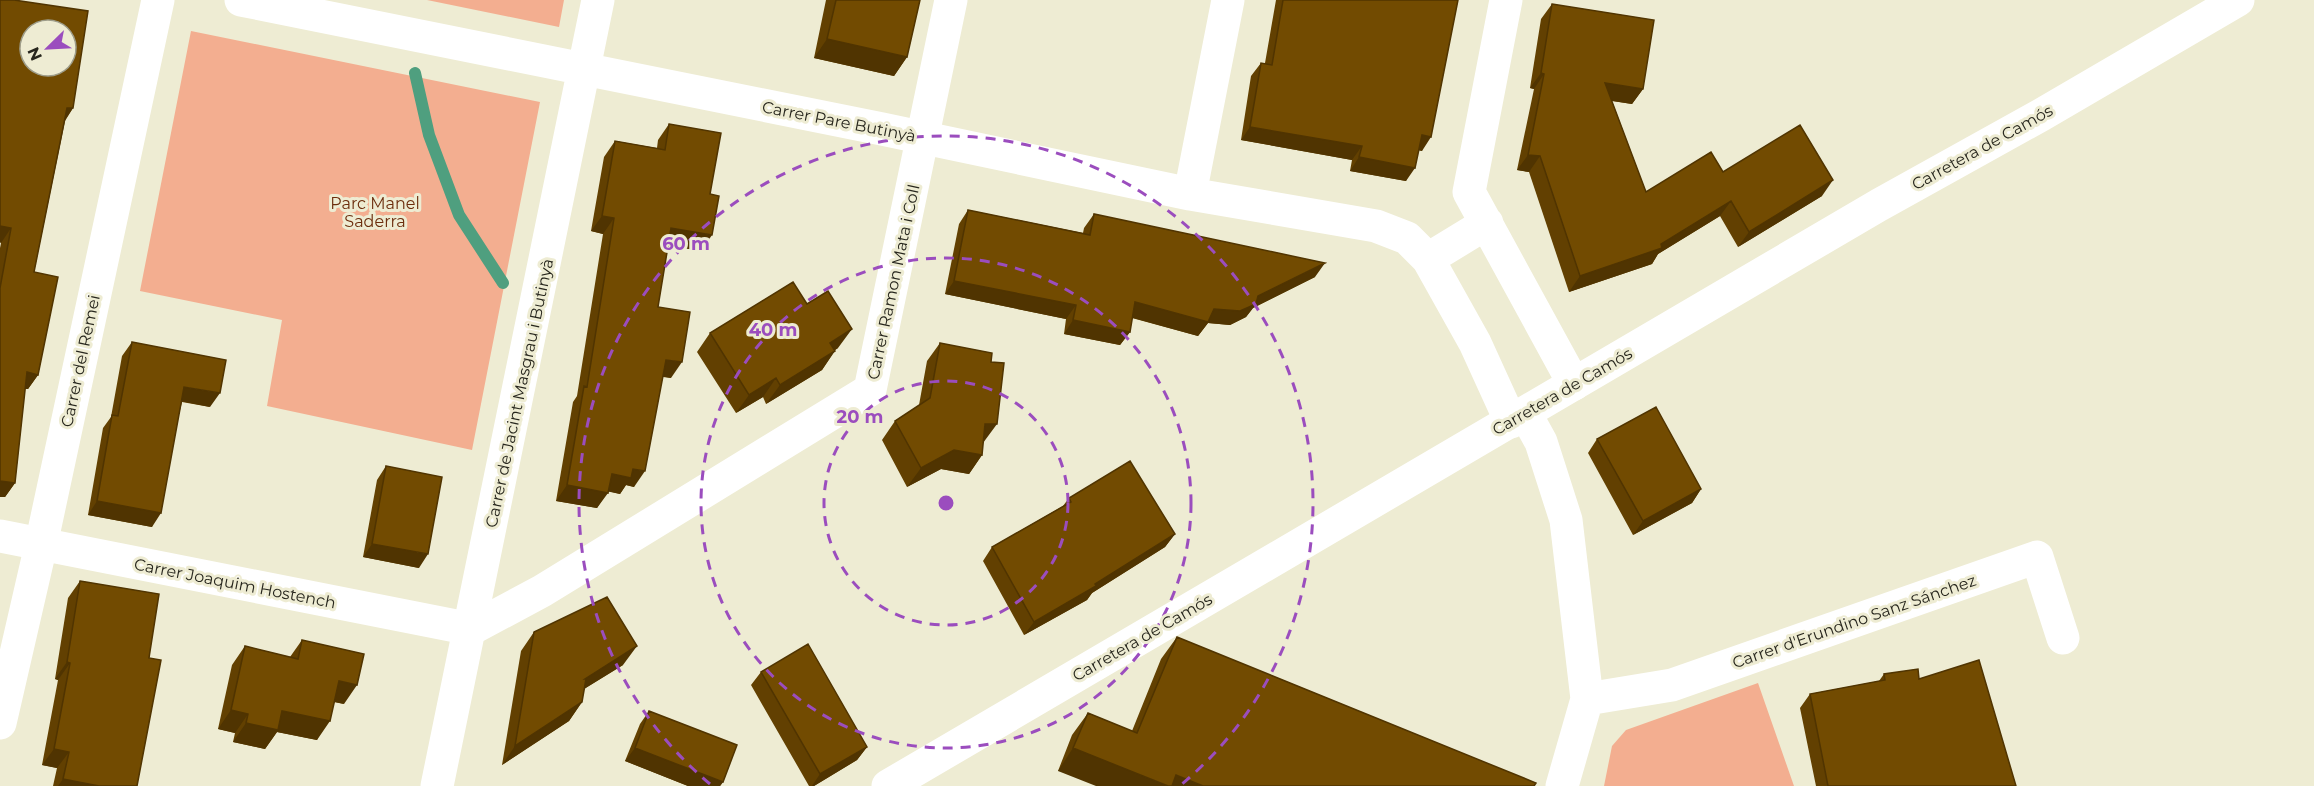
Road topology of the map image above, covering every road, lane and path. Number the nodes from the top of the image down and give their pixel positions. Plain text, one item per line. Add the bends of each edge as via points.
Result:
1 (158, 0) edge
2 (240, 0) edge
3 (598, 0) edge
4 (951, 0) edge
5 (1228, 0) edge
6 (1506, 0) edge
7 (2238, 0) edge
8 (585, 71) junction
9 (923, 138) junction
10 (1190, 194) junction
11 (1487, 223) junction
12 (1428, 259) junction
13 (1574, 384) junction
14 (1518, 418) junction
15 (0, 536) edge
16 (41, 545) junction
17 (471, 629) junction
18 (2063, 638) dead end
19 (1587, 699) junction
20 (0, 723) edge
21 (437, 786) edge
22 (888, 786) edge
23 (1562, 786) edge

1 - 16 street, Carrer del Remei
2 - 8 street, Carrer Pare Butinyà
3 - 8 street, Carrer de Jacint Masgrau i Butinyà
4 - 9 street, Carrer Ramon Mata i Coll
5 - 10 street
6 - 11 street via 1469,192
7 - 13 street, Carretera de Camós
8 - 9 street, Carrer Pare Butinyà
8 - 17 street, Carrer de Jacint Masgrau i Butinyà
9 - 10 street, Carrer Pare Butinyà
9 - 17 street, Carrer Ramon Mata i Coll via 870,390 542,591
10 - 12 street, Carrer Pare Butinyà via 1376,226 1407,238
11 - 12 street
11 - 13 street
12 - 14 street, Carrer Pare Butinyà
13 - 14 street, Carretera de Camós
14 - 19 street, Carrer Pare Butinyà via 1541,442 1566,520
14 - 22 street, Carretera de Camós
15 - 16 street, Carrer Joaquim Hostench
16 - 17 street, Carrer Joaquim Hostench
16 - 20 street, Carrer del Remei
17 - 21 street, Carrer de Jacint Masgrau i Butinyà
18 - 19 street, Carrer d'Erundino Sanz Sánchez via 2037,557 1672,685
19 - 23 street

